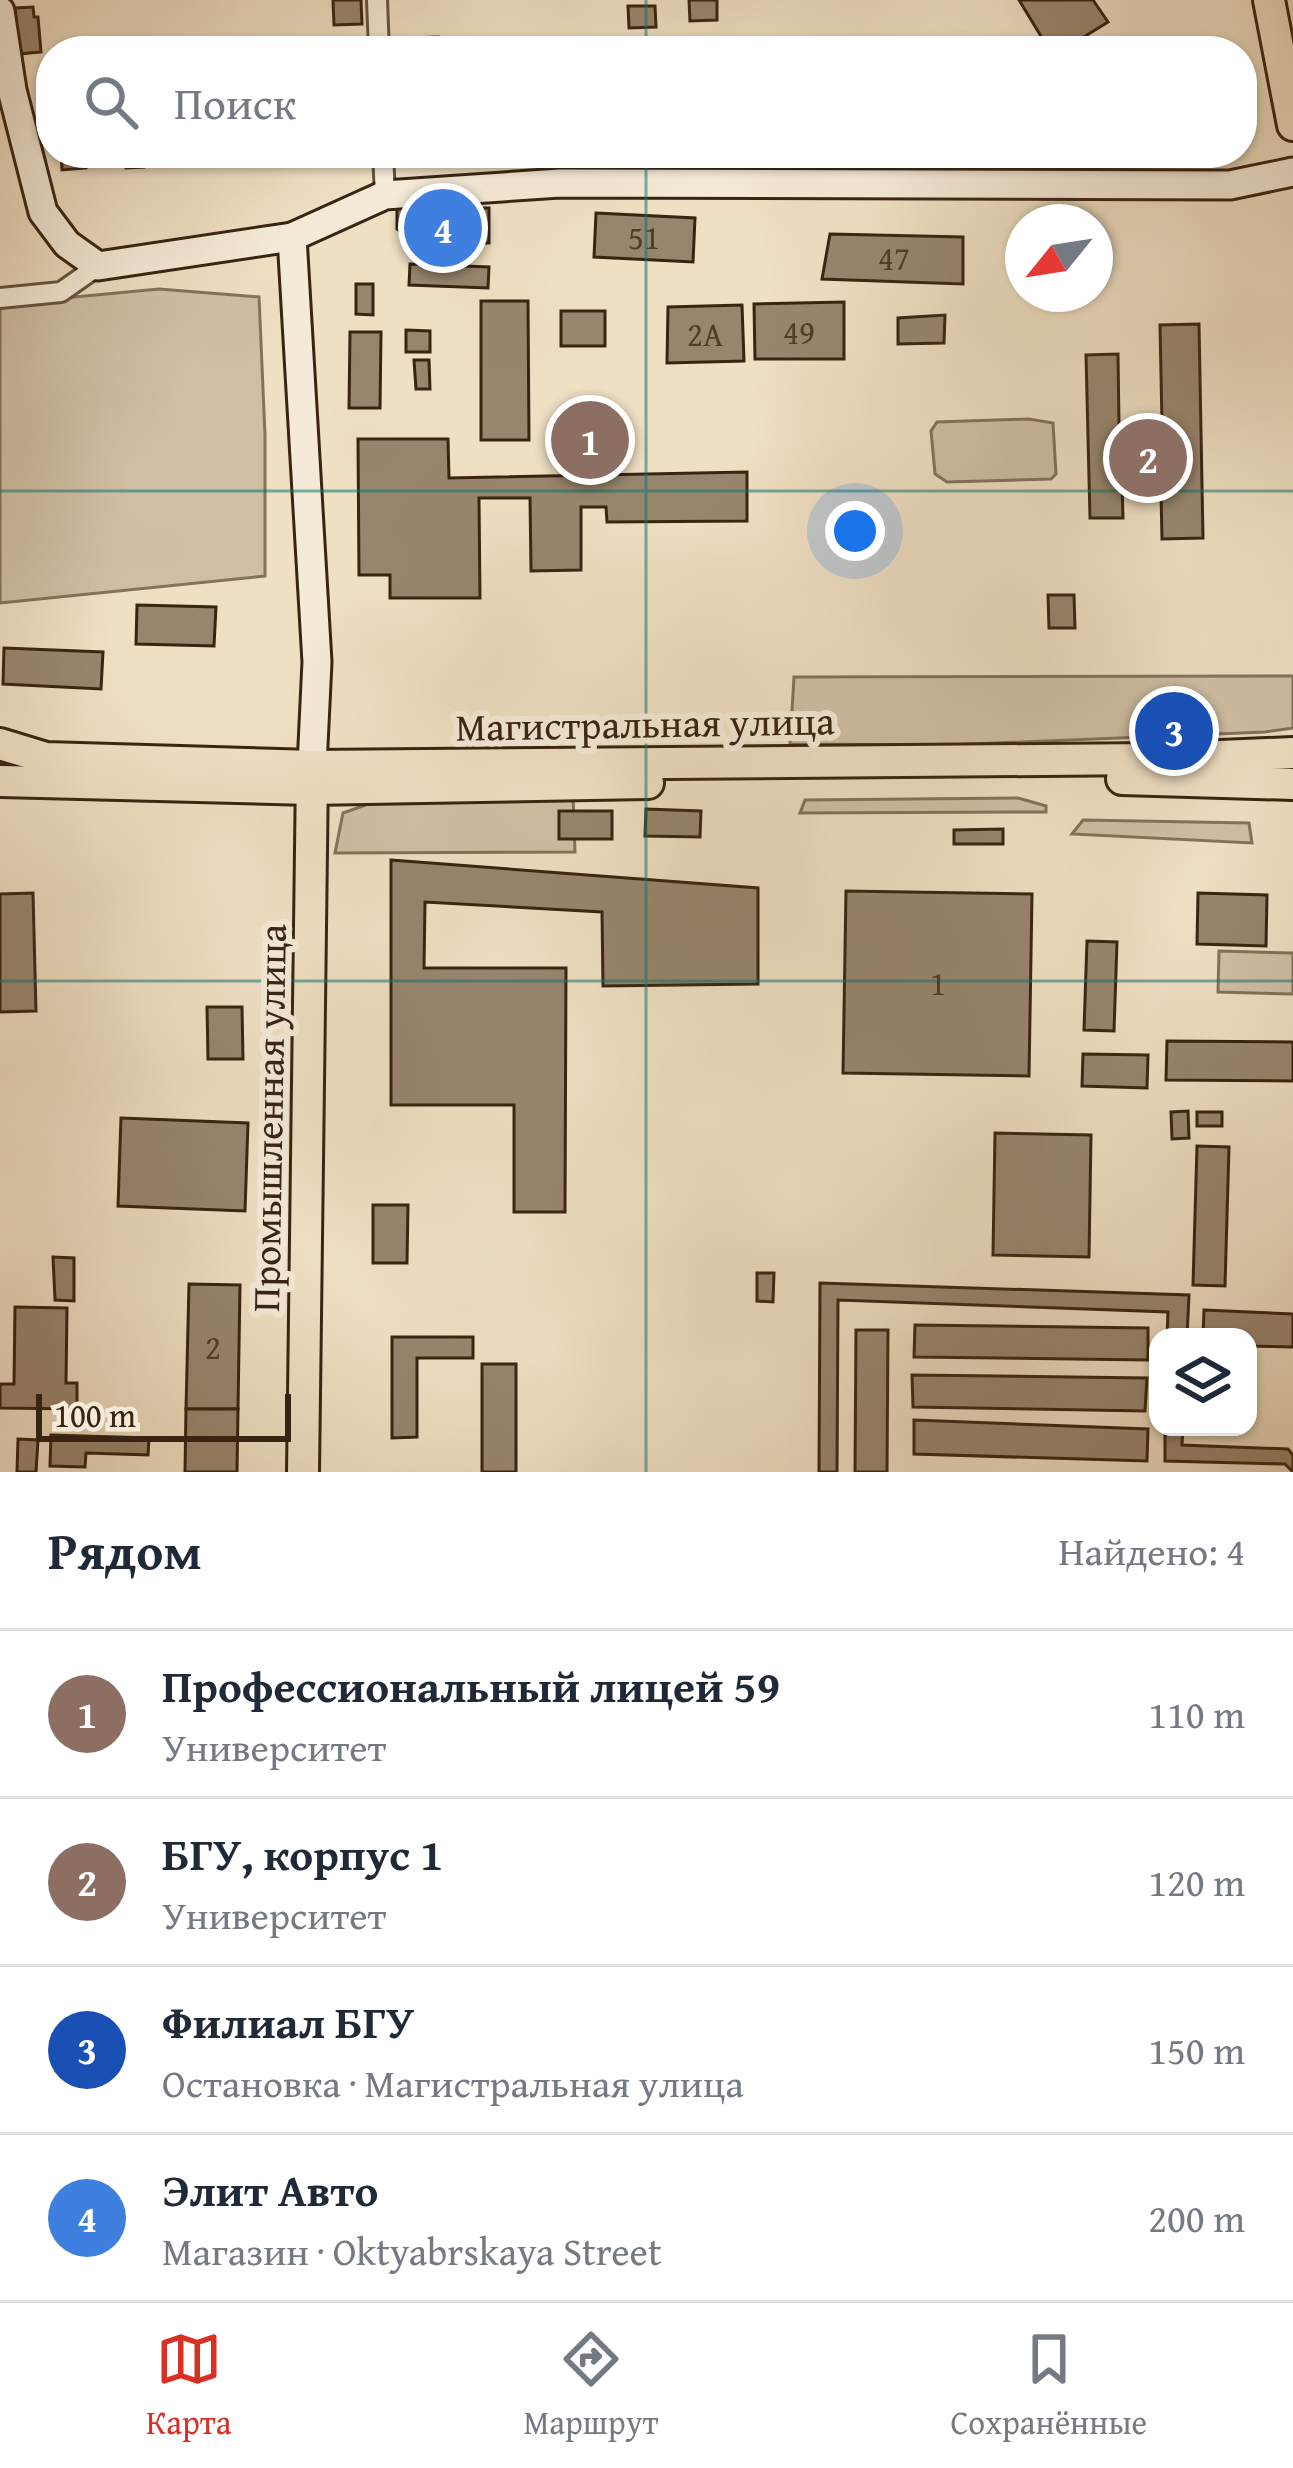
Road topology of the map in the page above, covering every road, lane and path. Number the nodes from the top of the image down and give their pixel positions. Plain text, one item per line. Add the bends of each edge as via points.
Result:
1 (376, 0) edge
2 (1269, 0) edge
3 (0, 10) edge
4 (378, 36) edge
5 (1293, 125) edge
6 (384, 168) edge
7 (1293, 172) edge
8 (385, 195) junction
9 (292, 237) junction
10 (98, 266) junction
11 (0, 298) edge
12 (0, 744) edge
13 (1285, 750) edge
14 (311, 777) junction
15 (0, 781) edge
16 (1293, 784) edge
17 (303, 1472) edge

1 - 4 street
2 - 5 main road
3 - 10 street via 43,212 67,244
6 - 8 street
7 - 8 street via 1230,184 560,183
8 - 9 street
9 - 10 street
9 - 14 street via 317,662
10 - 11 street via 62,292
12 - 14 main road, Магистральная улица via 46,758
13 - 14 main road, Магистральная улица
14 - 15 main road, Магистральная улица
14 - 16 main road, Магистральная улица
14 - 17 main road, Промышленная улица

